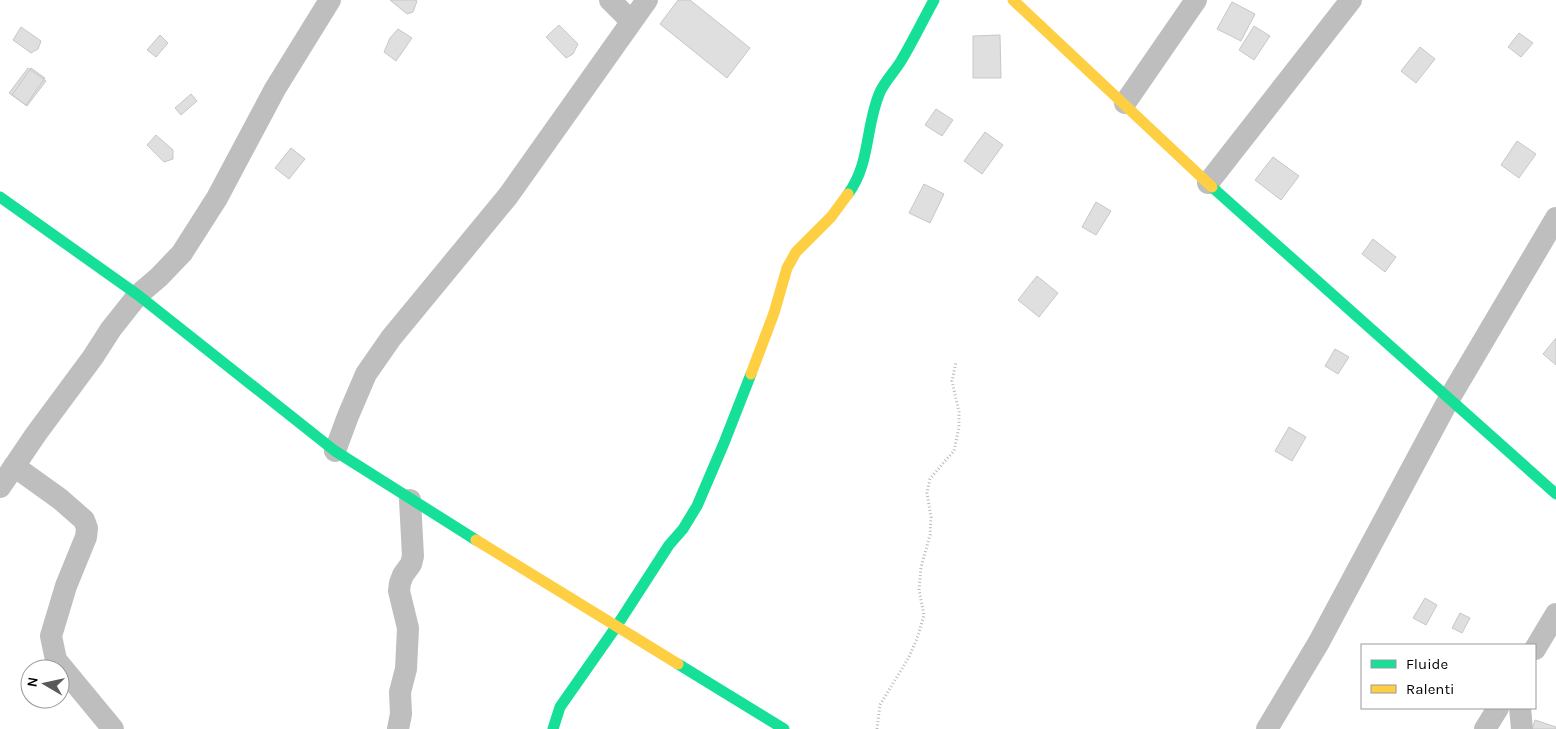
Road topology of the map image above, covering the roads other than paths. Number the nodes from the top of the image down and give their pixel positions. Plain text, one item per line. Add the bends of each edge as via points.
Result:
1 (330, 0) edge
2 (610, 0) edge
3 (647, 0) edge
4 (934, 0) edge
5 (1014, 0) edge
6 (1196, 0) edge
7 (1351, 0) edge
8 (631, 22) junction
9 (1125, 103) junction
10 (1208, 183) junction
11 (0, 197) edge
12 (1556, 218) edge
13 (138, 295) junction
14 (1449, 399) junction
15 (335, 451) junction
16 (14, 466) junction
17 (0, 486) edge
18 (1556, 494) edge
19 (410, 500) junction
20 (1556, 614) edge
21 (616, 627) junction
22 (1536, 647) edge
23 (1497, 709) edge
24 (1520, 709) edge
25 (113, 729) edge
26 (398, 729) edge
27 (554, 729) edge
28 (784, 729) edge
29 (1267, 729) edge
30 (1485, 729) edge
31 (1522, 729) edge

1 - 13 street via 275,89 217,198 182,253
2 - 8 street
3 - 8 street
4 - 21 street via 880,91 857,182 831,217 796,252 787,268 774,312 697,506
5 - 9 street
6 - 9 street
7 - 10 street
8 - 15 street via 508,196 386,345 366,374
9 - 10 street
10 - 14 street
11 - 13 street
12 - 14 street
13 - 15 street
13 - 16 street
14 - 18 street
14 - 29 street via 1319,642
15 - 19 street
16 - 17 street
16 - 25 street via 84,520 86,537 50,636 56,660
19 - 21 street
19 - 26 street via 413,556 402,575 399,591 408,628
20 - 22 street
21 - 27 street via 560,707
21 - 28 street
23 - 30 street
24 - 31 street

